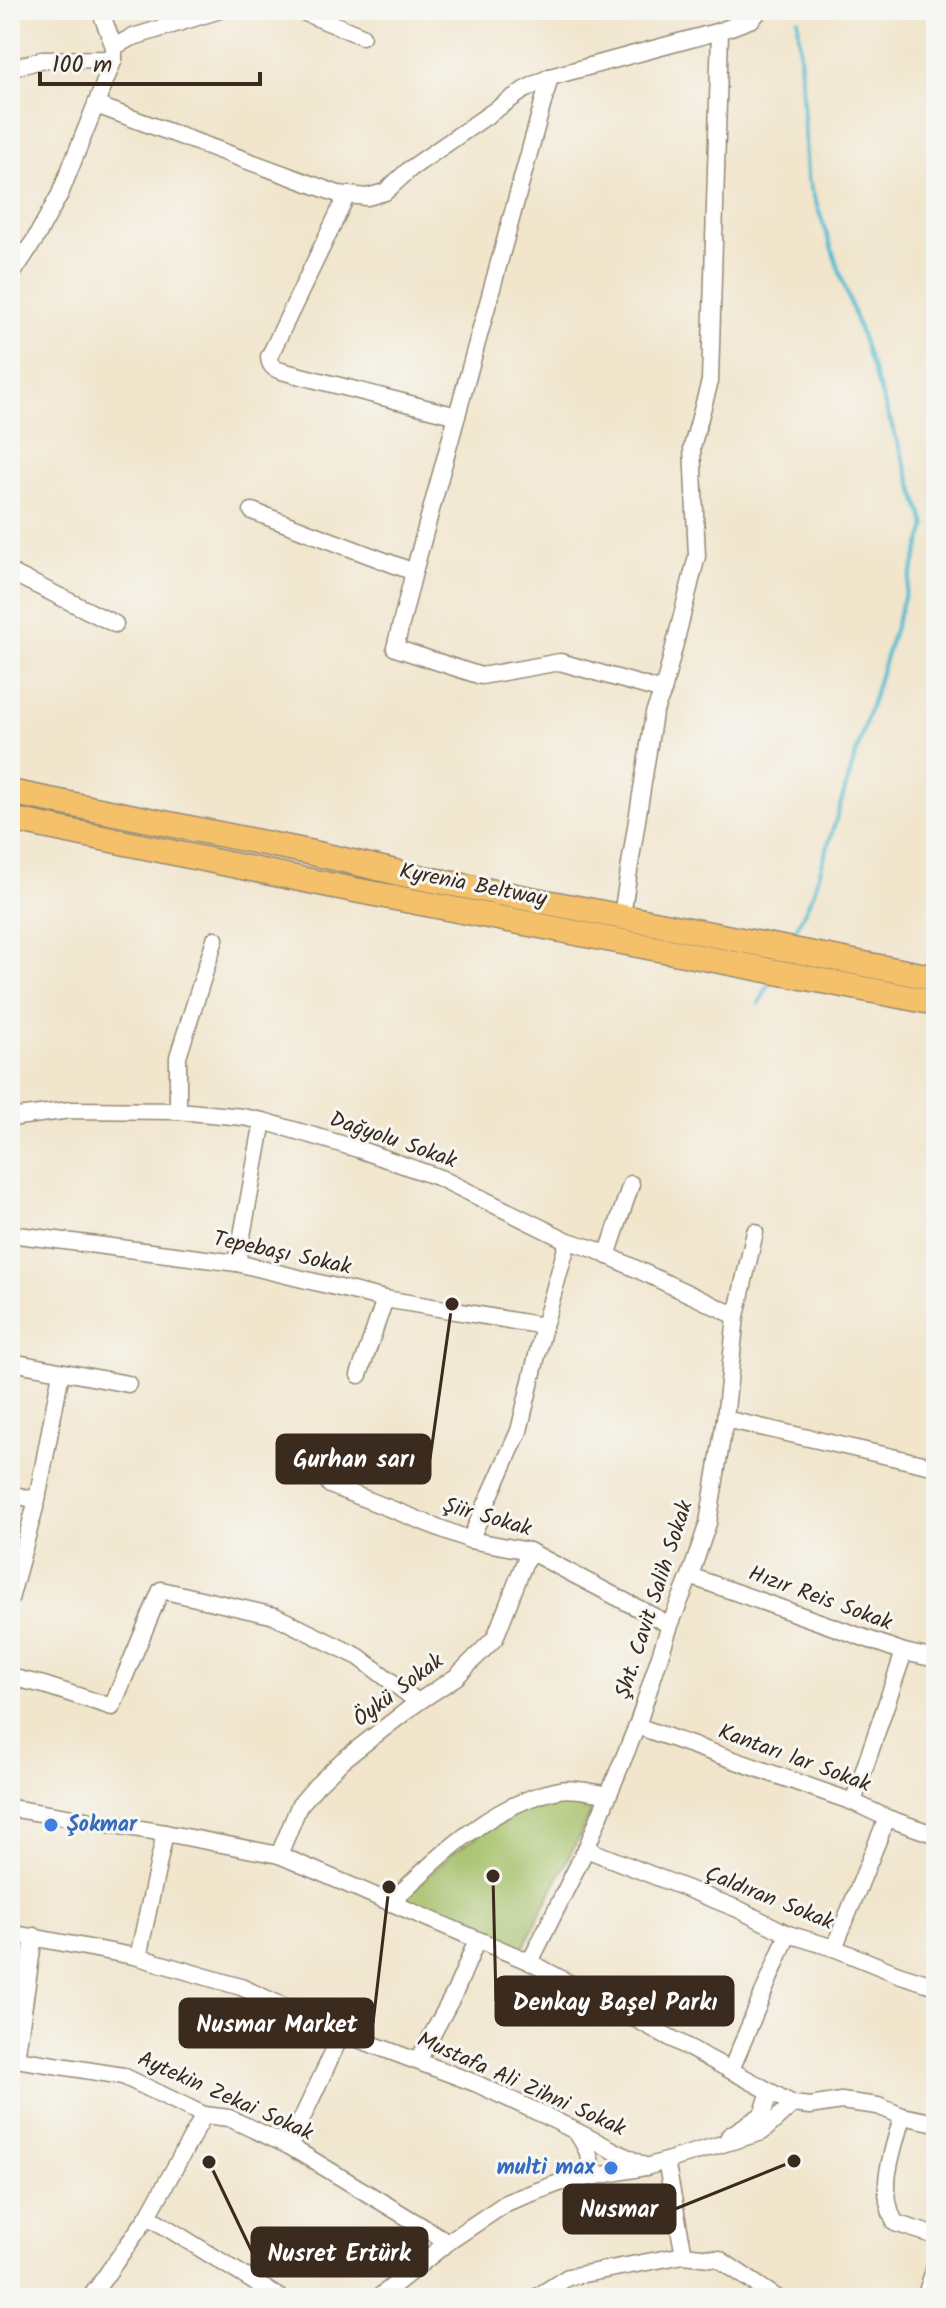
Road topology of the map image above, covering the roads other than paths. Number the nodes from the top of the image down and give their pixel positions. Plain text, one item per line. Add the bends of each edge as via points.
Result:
1 (100, 10) edge
2 (220, 10) edge
3 (298, 10) edge
4 (760, 10) edge
5 (927, 10) edge
6 (933, 10) edge
7 (720, 31) junction
8 (362, 36) dead end
9 (114, 53) junction
10 (10, 69) edge
11 (550, 77) junction
12 (96, 105) junction
13 (347, 195) junction
14 (10, 277) edge
15 (457, 416) junction
16 (252, 511) dead end
17 (10, 572) edge
18 (414, 572) junction
19 (115, 624) dead end
20 (663, 691) junction
21 (10, 792) edge
22 (10, 819) edge
23 (622, 915) junction
24 (215, 939) dead end
25 (936, 978) edge
26 (936, 1003) edge
27 (178, 1111) junction
28 (10, 1118) edge
29 (263, 1121) junction
30 (631, 1184) dead end
31 (755, 1232) dead end
32 (10, 1234) edge
33 (568, 1241) junction
34 (607, 1256) junction
35 (237, 1263) junction
36 (385, 1299) junction
37 (736, 1316) junction
38 (544, 1326) junction
39 (17, 1363) dead end
40 (61, 1372) junction
41 (359, 1375) dead end
42 (128, 1384) dead end
43 (725, 1419) junction
44 (936, 1467) edge
45 (330, 1485) dead end
46 (10, 1494) edge
47 (37, 1500) junction
48 (470, 1540) junction
49 (529, 1551) junction
50 (690, 1576) junction
51 (10, 1599) edge
52 (670, 1625) junction
53 (904, 1652) junction
54 (936, 1659) edge
55 (10, 1677) edge
56 (418, 1702) junction
57 (637, 1726) junction
58 (608, 1794) junction
59 (853, 1802) junction
60 (10, 1808) edge
61 (887, 1818) junction
62 (165, 1833) junction
63 (936, 1835) edge
64 (586, 1849) junction
65 (279, 1855) junction
66 (390, 1903) junction
67 (10, 1933) edge
68 (788, 1934) junction
69 (34, 1936) junction
70 (477, 1940) junction
71 (834, 1948) junction
72 (138, 1957) junction
73 (530, 1962) junction
74 (936, 1986) edge
75 (342, 2033) junction
76 (13, 2058) edge
77 (418, 2061) junction
78 (731, 2070) junction
79 (770, 2092) junction
80 (793, 2104) junction
81 (204, 2115) junction
82 (902, 2116) junction
83 (936, 2123) edge
84 (576, 2132) junction
85 (289, 2146) junction
86 (711, 2148) junction
87 (666, 2161) junction
88 (646, 2167) junction
89 (593, 2177) junction
90 (148, 2216) junction
91 (936, 2236) edge
92 (448, 2242) junction
93 (684, 2255) junction
94 (936, 2264) edge
95 (90, 2298) edge
96 (280, 2298) edge
97 (378, 2298) edge
98 (535, 2298) edge
99 (777, 2298) edge
100 (925, 2298) edge

1 - 9 street
2 - 9 street via 130,38
3 - 8 street
4 - 7 street via 752,19
5 - 6 street
7 - 11 street
7 - 20 street via 710,381 692,447 697,556
9 - 10 street via 41,60
9 - 12 street
11 - 13 street via 410,169 385,192
11 - 15 street
12 - 13 street
12 - 14 street via 60,194
13 - 15 street via 270,364
15 - 18 street
16 - 18 street
17 - 19 street
18 - 20 street via 395,648 481,676 560,662
20 - 23 street via 654,713
21 - 23 highway, Kyrenia Beltway
22 - 26 highway, Kyrenia Beltway
23 - 25 highway, Kyrenia Beltway
24 - 27 street via 178,1057
27 - 28 street, Dağyolu Sokak via 70,1110
27 - 29 street, Dağyolu Sokak
29 - 33 street, Dağyolu Sokak via 440,1178
29 - 35 street
30 - 34 street
31 - 37 street, Şht. Cavit Salih Sokak
32 - 35 street, Tepebaşı Sokak
33 - 34 street, Dağyolu Sokak
33 - 38 street
34 - 37 street, Dağyolu Sokak
35 - 36 street, Tepebaşı Sokak
36 - 38 street, Tepebaşı Sokak
36 - 41 street
37 - 43 street, Şht. Cavit Salih Sokak
38 - 48 street via 519,1431
39 - 40 street
40 - 42 street
40 - 47 street
43 - 44 street
43 - 50 street, Şht. Cavit Salih Sokak via 708,1523
45 - 48 street, Şiir Sokak
46 - 47 street
47 - 51 street
48 - 49 street, Şiir Sokak
49 - 52 street, Şiir Sokak
49 - 56 street, Öykü Sokak via 495,1638 456,1677
50 - 52 street, Şht. Cavit Salih Sokak
50 - 53 street, Hızır Reis Sokak
52 - 57 street, Şht. Cavit Salih Sokak
53 - 54 street, Hızır Reis Sokak
53 - 59 street
55 - 56 street via 112,1707 161,1590 275,1616 359,1657
56 - 65 street, Öykü Sokak via 316,1786 299,1806
57 - 58 street, Şht. Cavit Salih Sokak
57 - 59 street, Kantarı lar Sokak
58 - 64 street, Şht. Cavit Salih Sokak
58 - 66 street via 561,1789 515,1805 454,1843
59 - 61 street, Kantarı lar Sokak
60 - 62 street
61 - 63 street, Kantarı lar Sokak
61 - 71 street
62 - 65 street
62 - 72 street
64 - 68 street, Çaldıran Sokak
64 - 73 street, Şht. Cavit Salih Sokak
65 - 66 street
66 - 70 street
67 - 69 street, Mustafa Ali Zihni Sokak
68 - 71 street, Çaldıran Sokak
68 - 78 street
69 - 72 street, Mustafa Ali Zihni Sokak
69 - 76 street
70 - 73 street
70 - 77 street
71 - 74 street, Çaldıran Sokak
72 - 75 street, Mustafa Ali Zihni Sokak via 241,1987
73 - 78 street
75 - 77 street, Mustafa Ali Zihni Sokak
75 - 85 street
76 - 81 street, Aytekin Zekai Sokak via 123,2076
77 - 84 street, Mustafa Ali Zihni Sokak
78 - 79 street
79 - 80 street
79 - 86 street via 762,2115
80 - 82 street via 841,2101
80 - 86 street via 762,2132
81 - 85 street, Aytekin Zekai Sokak via 229,2118
81 - 90 street
82 - 83 street
82 - 91 street via 885,2188 888,2209 895,2223
84 - 88 street, Mustafa Ali Zihni Sokak
84 - 89 street via 587,2149
85 - 92 street, Aytekin Zekai Sokak
86 - 87 street
87 - 88 street
87 - 93 street
88 - 89 street
89 - 92 street via 508,2202
90 - 95 street
90 - 96 street
92 - 97 street
93 - 98 street via 568,2277
93 - 99 street via 719,2259
94 - 100 street

